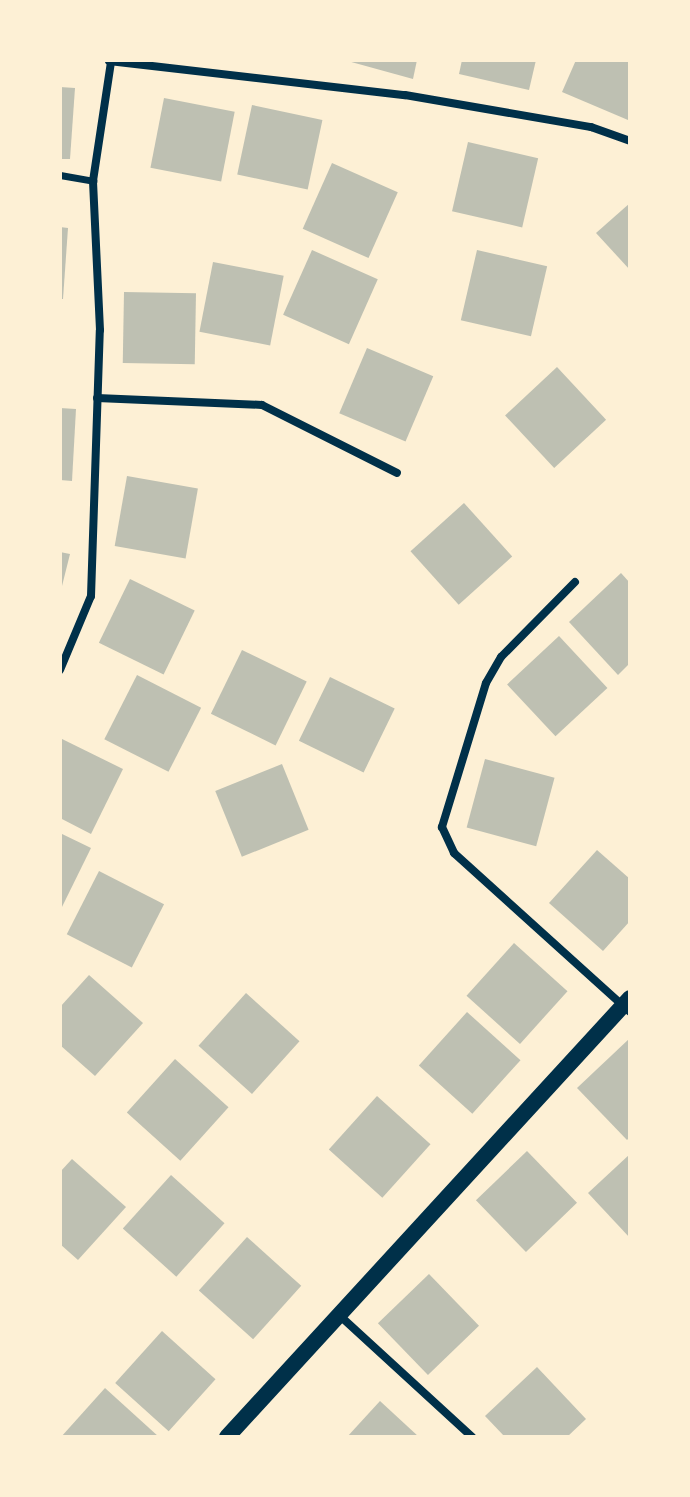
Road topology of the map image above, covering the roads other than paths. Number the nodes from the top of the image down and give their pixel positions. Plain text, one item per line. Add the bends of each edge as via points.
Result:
1 (110, 61) edge
2 (630, 141) edge
3 (60, 175) edge
4 (93, 181) junction
5 (97, 398) junction
6 (397, 473) dead end
7 (575, 582) dead end
8 (60, 670) edge
9 (628, 1005) edge
10 (338, 1314) junction
11 (227, 1437) edge
12 (472, 1437) edge

1 - 2 street via 405,95 591,127
1 - 4 street
3 - 4 street
4 - 5 street
5 - 6 street via 262,405
5 - 8 street via 91,596
7 - 9 street via 501,657 486,683 442,827 454,853
9 - 10 main road
10 - 11 main road
10 - 12 street

